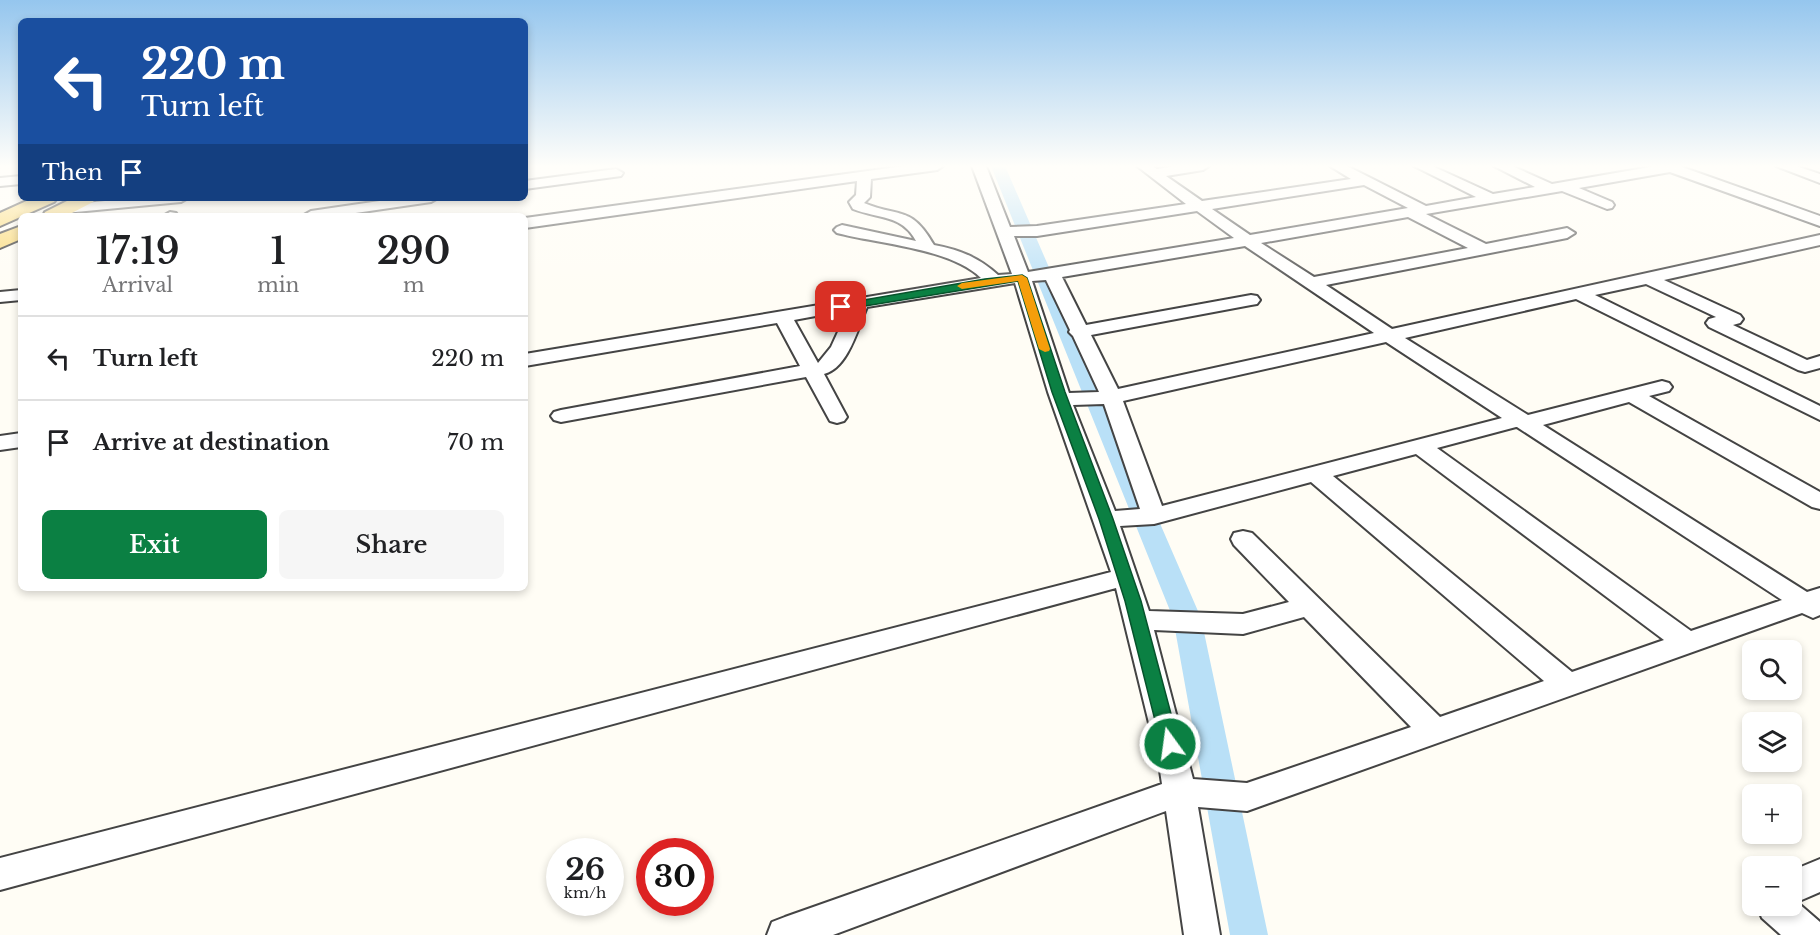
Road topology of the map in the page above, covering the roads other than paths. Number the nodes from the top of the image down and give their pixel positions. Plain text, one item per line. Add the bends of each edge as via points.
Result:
1 (23, 210) edge
2 (86, 210) edge
3 (581, 210) edge
4 (867, 210) edge
5 (1001, 210) edge
6 (1177, 210) edge
7 (1206, 210) edge
8 (1424, 210) edge
9 (1789, 210) edge
10 (380, 211) edge
11 (1416, 211) junction
12 (59, 213) edge
13 (346, 213) edge
14 (0, 220) edge
15 (1820, 221) edge
16 (528, 222) edge
17 (842, 230) dead end
18 (1012, 232) junction
19 (1567, 233) dead end
20 (18, 234) edge
21 (1820, 240) edge
22 (1248, 241) junction
23 (0, 243) edge
24 (927, 246) junction
25 (1483, 249) junction
26 (1036, 276) junction
27 (1647, 279) junction
28 (994, 281) junction
29 (1311, 283) junction
30 (1579, 294) junction
31 (18, 295) edge
32 (0, 297) edge
33 (1251, 300) dead end
34 (860, 304) junction
35 (783, 317) junction
36 (1078, 332) junction
37 (1390, 336) junction
38 (528, 360) edge
39 (1820, 362) edge
40 (812, 370) junction
41 (1662, 387) dead end
42 (1632, 395) junction
43 (1112, 397) junction
44 (1069, 400) junction
45 (1820, 414) edge
46 (561, 416) dead end
47 (837, 417) dead end
48 (1521, 422) junction
49 (18, 440) edge
50 (0, 443) edge
51 (1420, 446) junction
52 (1315, 473) junction
53 (1820, 502) edge
54 (1154, 516) junction
55 (1116, 518) junction
56 (1243, 539) dead end
57 (1124, 578) junction
58 (1815, 604) edge
59 (1309, 606) junction
60 (1138, 620) junction
61 (1688, 643) junction
62 (1568, 685) junction
63 (1435, 732) junction
64 (1193, 793) junction
65 (0, 874) edge
66 (1820, 875) edge
67 (1802, 883) edge
68 (1786, 916) edge
69 (785, 935) edge
70 (1202, 935) edge
71 (1807, 935) edge

1 - 14 main road
2 - 12 street
3 - 16 street
4 - 24 street via 902,216 916,227
5 - 18 street
6 - 18 street
7 - 22 street
8 - 11 street
9 - 15 street
10 - 13 street
11 - 22 street
11 - 25 street
17 - 24 street
18 - 26 street
19 - 25 street
20 - 23 main road
21 - 27 street
22 - 26 street
22 - 29 street
24 - 28 street via 976,264
25 - 29 street
26 - 28 street
26 - 36 street
26 - 44 street
27 - 30 street
27 - 39 street via 1734,319 1715,323 1805,366
28 - 34 street
29 - 37 street
30 - 37 street
30 - 45 street
31 - 32 street
33 - 36 street
34 - 35 street
34 - 40 street via 831,362
35 - 38 street
35 - 40 street
36 - 43 street
37 - 43 street
37 - 48 street
40 - 46 street
40 - 47 street
41 - 42 street
42 - 48 street
42 - 53 street
43 - 44 street
43 - 54 street
44 - 55 street
48 - 51 street
48 - 58 street
49 - 50 street
51 - 52 street
51 - 61 street
52 - 54 street
52 - 62 street
54 - 55 street
55 - 57 street
56 - 59 street
57 - 60 street
57 - 65 street
58 - 61 street
59 - 60 street via 1243,624
59 - 63 street
60 - 64 street via 1175,765
61 - 62 street
62 - 63 street
63 - 64 street via 1247,797
64 - 69 street
64 - 70 street
66 - 67 street
68 - 71 street

